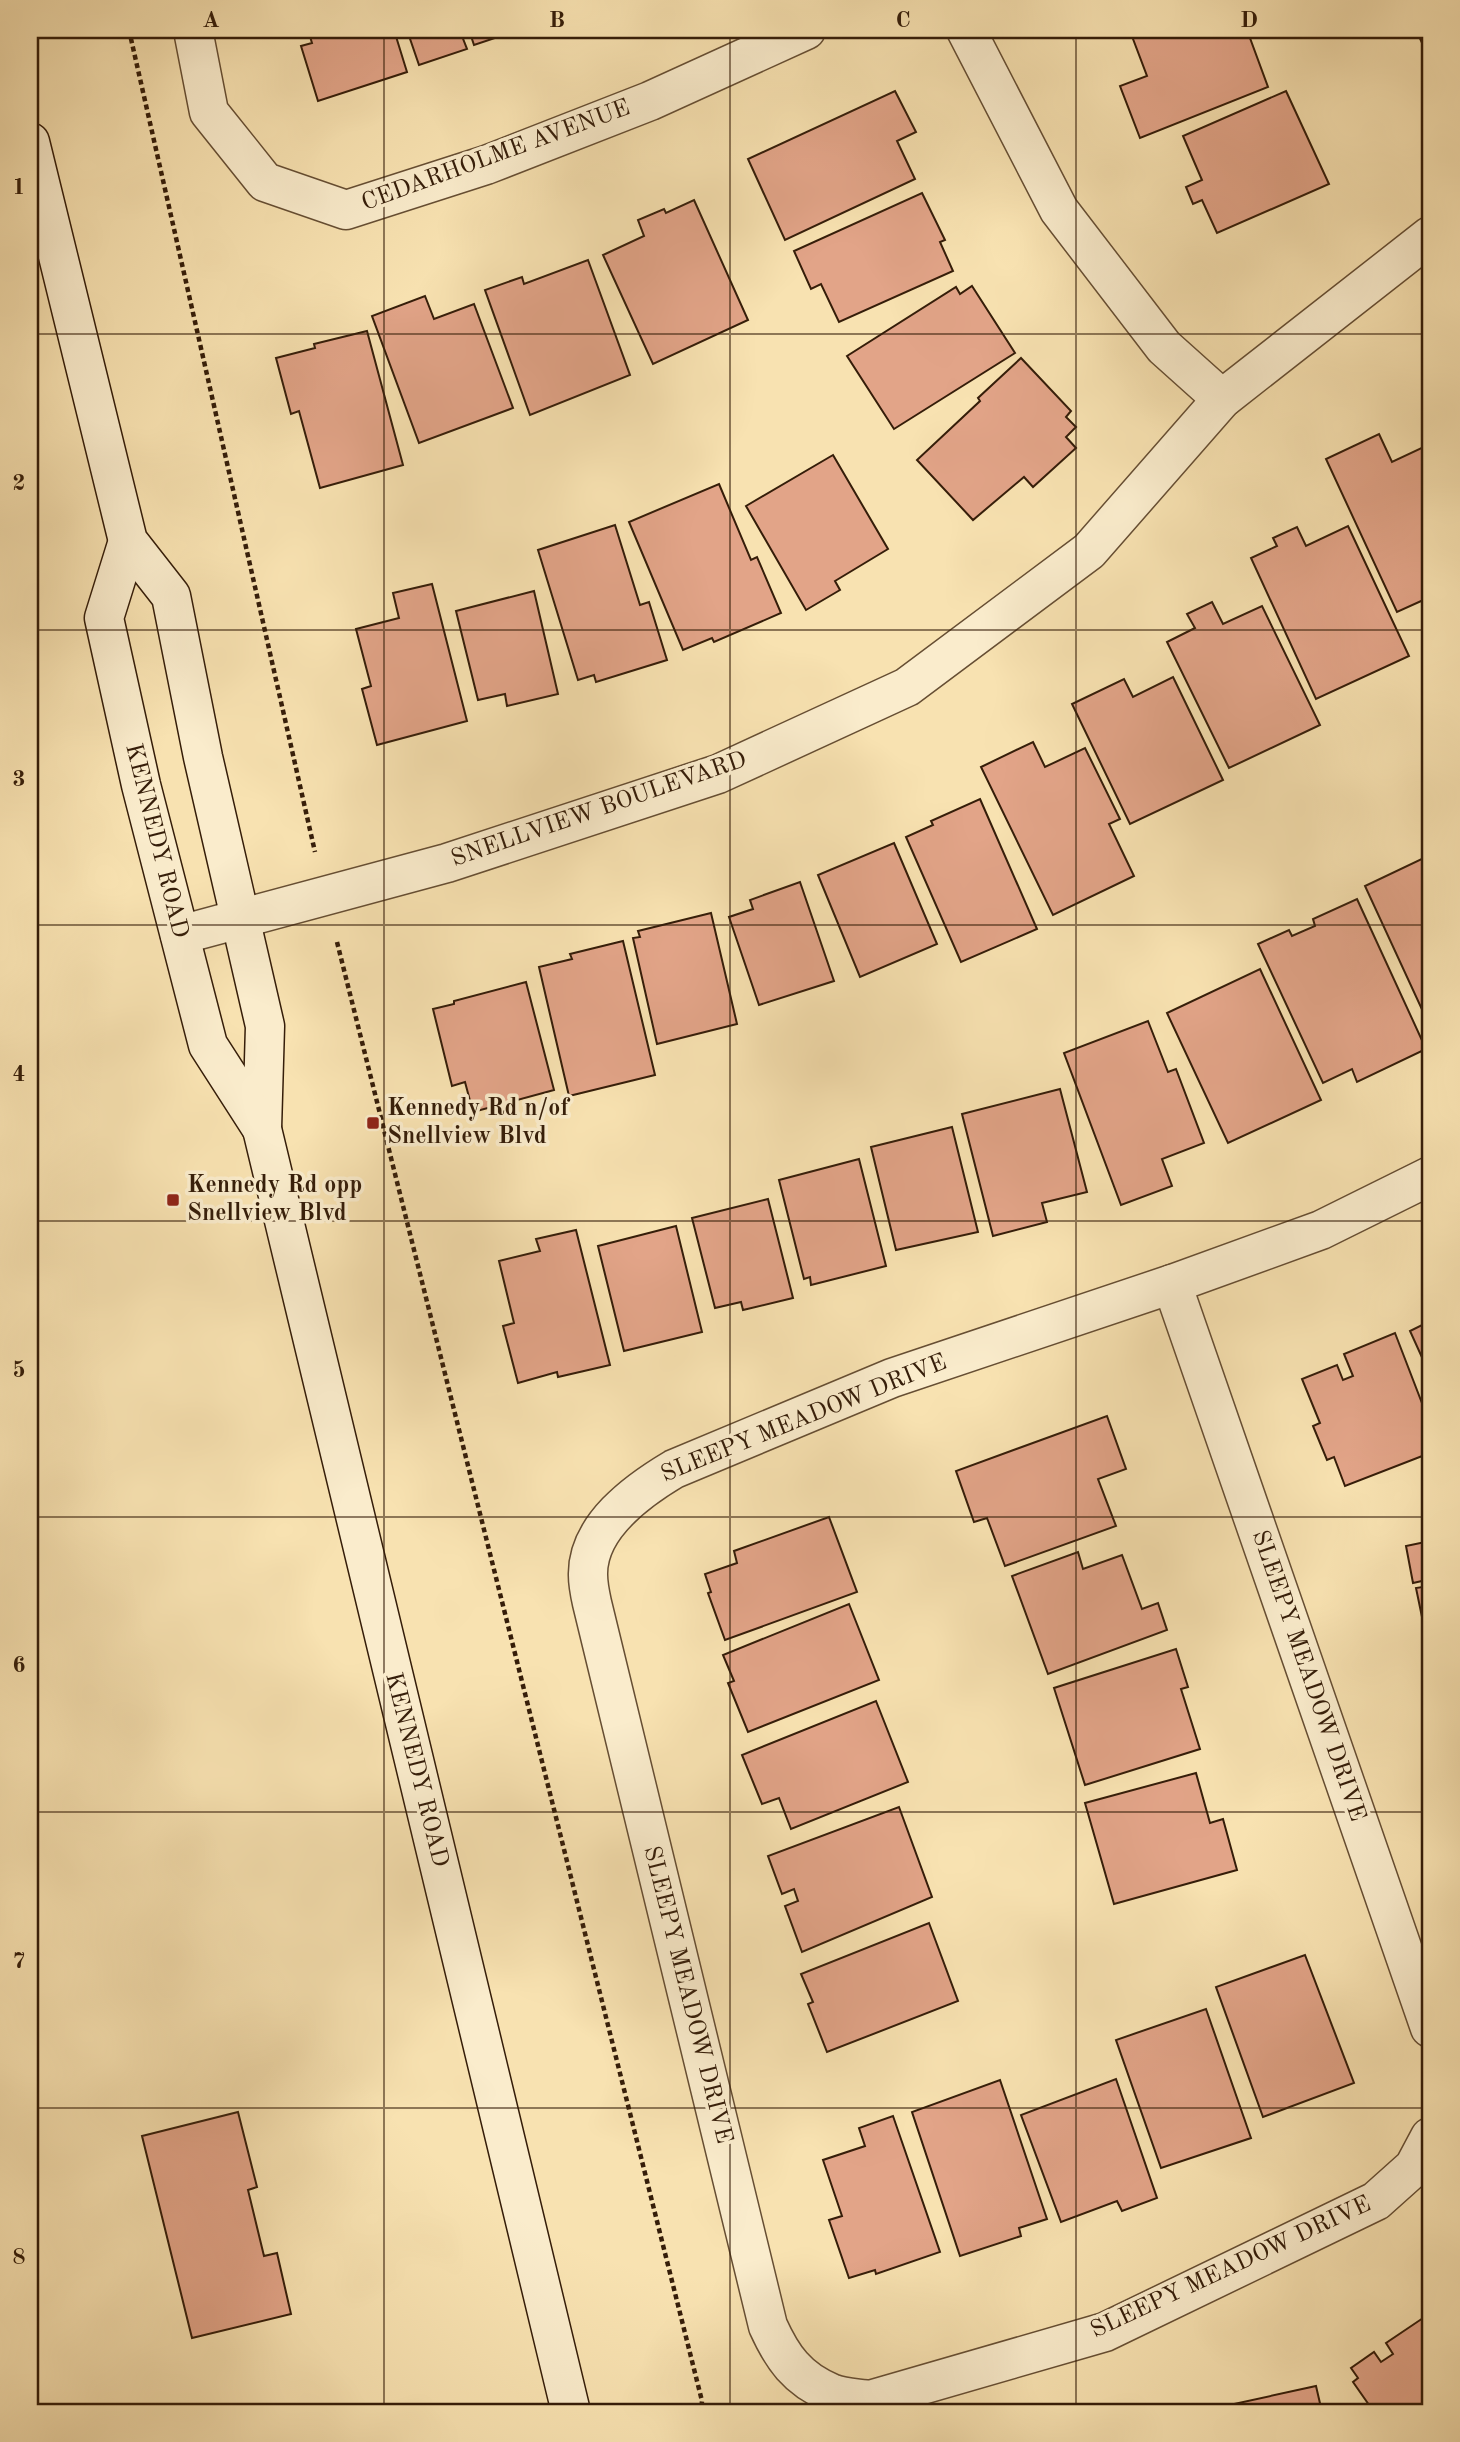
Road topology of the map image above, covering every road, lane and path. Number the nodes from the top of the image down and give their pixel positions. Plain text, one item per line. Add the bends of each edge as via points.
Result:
1 (129, 30) edge
2 (193, 30) edge
3 (806, 30) edge
4 (966, 30) edge
5 (30, 142) edge
6 (1430, 236) edge
7 (1222, 399) junction
8 (128, 541) junction
9 (325, 896) junction
10 (240, 919) junction
11 (180, 935) junction
12 (262, 1129) junction
13 (1430, 1176) edge
14 (1172, 1284) junction
15 (1430, 2028) edge
16 (1430, 2137) edge
17 (570, 2412) edge
18 (701, 2412) edge

1 - 9 path
2 - 3 street, CEDARHOLME AVENUE via 209,112 265,182 346,210 486,165 650,101
4 - 7 street via 1059,210 1164,347
5 - 8 street, KENNEDY ROAD
6 - 7 street, SNELLVIEW BOULEVARD
7 - 9 street, SNELLVIEW BOULEVARD via 1089,551 907,687 718,774 447,863
8 - 10 street, KENNEDY ROAD via 171,596
8 - 11 street, KENNEDY ROAD via 104,618
9 - 10 street, SNELLVIEW BOULEVARD
9 - 18 path via 702,2401
10 - 11 street, SNELLVIEW BOULEVARD
10 - 12 street, KENNEDY ROAD via 265,1026
11 - 12 street, KENNEDY ROAD via 208,1045
12 - 17 street, KENNEDY ROAD
13 - 14 street, SLEEPY MEADOW DRIVE via 1321,1230
14 - 15 street, SLEEPY MEADOW DRIVE
14 - 16 street, SLEEPY MEADOW DRIVE via 892,1378 674,1469 622,1506 593,1550 587,1574 592,1603 768,2326 781,2355 799,2374 832,2393 870,2400 916,2388 1105,2332 1376,2201 1414,2167

